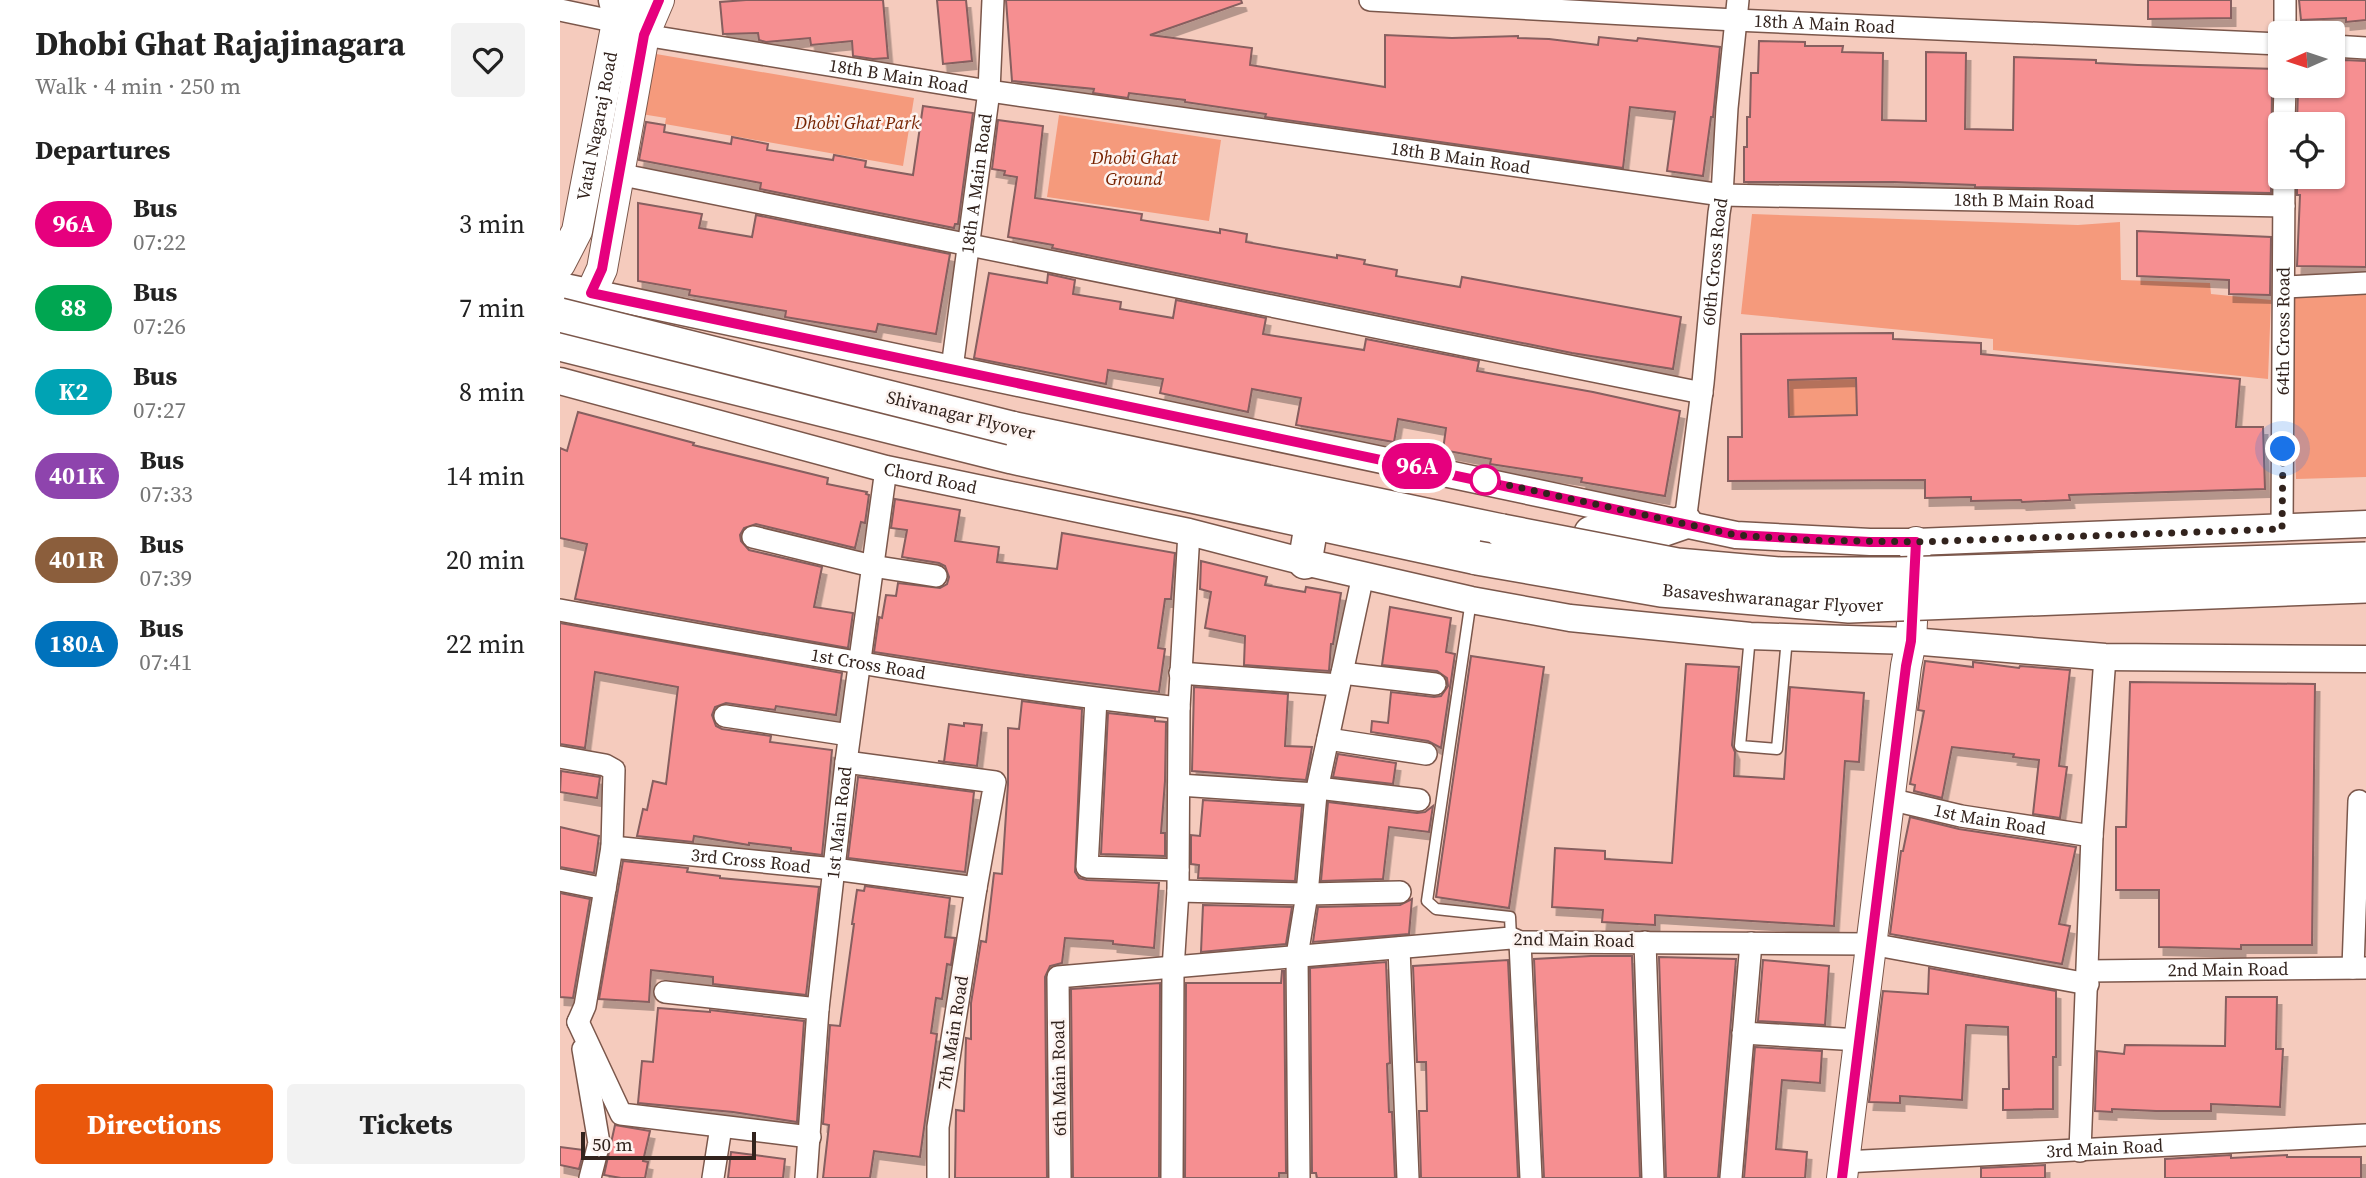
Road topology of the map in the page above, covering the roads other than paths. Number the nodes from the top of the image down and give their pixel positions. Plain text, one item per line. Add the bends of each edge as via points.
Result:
1 (647, 0) edge
2 (659, 0) edge
3 (993, 0) edge
4 (1370, 0) edge
5 (2285, 0) edge
6 (560, 10) edge
7 (1737, 10) edge
8 (615, 11) edge
9 (2285, 21) edge
10 (644, 35) junction
11 (2268, 43) edge
12 (2345, 47) edge
13 (2366, 48) edge
14 (989, 91) junction
15 (618, 174) junction
16 (2284, 189) edge
17 (1722, 195) junction
18 (2284, 206) junction
19 (967, 245) junction
20 (560, 264) edge
21 (2366, 283) edge
22 (560, 286) edge
23 (2284, 287) junction
24 (591, 293) junction
25 (560, 316) edge
26 (560, 333) edge
27 (560, 344) edge
28 (951, 368) junction
29 (560, 382) edge
30 (1702, 393) junction
31 (1012, 443) junction
32 (886, 469) junction
33 (1364, 502) junction
34 (1312, 521) junction
35 (1685, 523) junction
36 (2366, 524) edge
37 (2282, 529) junction
38 (1189, 532) junction
39 (753, 537) dead end
40 (1916, 542) junction
41 (2366, 559) edge
42 (1305, 562) junction
43 (872, 566) junction
44 (1363, 575) junction
45 (936, 576) dead end
46 (2366, 586) edge
47 (1471, 600) junction
48 (560, 610) edge
49 (1750, 636) junction
50 (1787, 638) junction
51 (1911, 641) junction
52 (2105, 657) junction
53 (2366, 659) edge
54 (859, 664) junction
55 (1180, 673) junction
56 (1341, 679) junction
57 (1435, 684) dead end
58 (1096, 699) junction
59 (1179, 708) junction
60 (725, 716) dead end
61 (849, 735) junction
62 (1328, 739) junction
63 (1426, 754) dead end
64 (560, 757) edge
65 (846, 762) junction
66 (1180, 785) junction
67 (1317, 791) junction
68 (1889, 799) junction
69 (1419, 800) dead end
70 (2359, 801) dead end
71 (2092, 836) junction
72 (612, 847) junction
73 (834, 869) junction
74 (560, 880) edge
75 (1178, 881) junction
76 (976, 888) junction
77 (604, 889) junction
78 (1400, 892) dead end
79 (1307, 894) junction
80 (1515, 940) junction
81 (1645, 942) junction
82 (1751, 943) junction
83 (1871, 944) junction
84 (1399, 948) junction
85 (1297, 956) junction
86 (2359, 968) edge
87 (1173, 969) junction
88 (1058, 977) joint
89 (2088, 977) junction
90 (665, 992) dead end
91 (818, 1009) junction
92 (569, 1024) edge
93 (1743, 1033) junction
94 (1859, 1040) junction
95 (721, 1126) junction
96 (2366, 1135) edge
97 (810, 1137) junction
98 (2080, 1151) junction
99 (1843, 1170) edge
100 (590, 1178) edge
101 (713, 1178) edge
102 (806, 1178) edge
103 (938, 1178) edge
104 (1060, 1178) edge
105 (1172, 1178) edge
106 (1299, 1178) edge
107 (1408, 1178) edge
108 (1531, 1178) edge
109 (1654, 1178) edge
110 (1731, 1178) edge

1 - 8 main road
2 - 10 main road, Vatal Nagaraj Road
3 - 14 street, 18th A Main Road
4 - 7 street, 18th A Main Road
5 - 9 street
6 - 8 street, 18th B Main Road
7 - 11 street, 18th A Main Road
7 - 17 street, 60th Cross Road
8 - 10 street, 18th B Main Road
8 - 20 main road, Vatal Nagaraj Road via 577,230
10 - 14 street, 18th B Main Road
10 - 15 main road, Vatal Nagaraj Road
12 - 13 street
14 - 17 street, 18th B Main Road
14 - 19 street, 18th A Main Road
15 - 19 street
15 - 24 main road, Vatal Nagaraj Road via 602,269
16 - 18 street, 64th Cross Road
17 - 18 street, 18th B Main Road
17 - 30 street, 60th Cross Road
18 - 23 street, 64th Cross Road
19 - 28 street, 18th A Main Road
19 - 30 street
21 - 23 street
22 - 24 street
23 - 37 street, 64th Cross Road
24 - 26 main road, Vatal Nagaraj Road
24 - 28 street
25 - 31 main road, Shivanagar Flyover, bridge
27 - 31 main road, Shivanagar Flyover
28 - 35 street
29 - 32 street, Chord Road
30 - 35 street, 60th Cross Road
31 - 33 main road, Shivanagar Flyover
31 - 34 main road, Shivanagar Flyover via 1118,482
32 - 38 street, Chord Road
32 - 43 street, 1st Main Road
33 - 35 main road via 1448,503 1630,541
33 - 41 main road, Basaveshwaranagar Flyover, bridge via 1677,565 1780,574
34 - 42 main road
34 - 46 main road, Basaveshwaranagar Flyover, bridge via 1477,558 1661,590 1849,606
35 - 40 street via 1736,535
36 - 37 street
37 - 40 street
38 - 42 street, Chord Road
38 - 55 street
39 - 43 street
40 - 51 main road
42 - 44 street, Chord Road
43 - 45 street
43 - 54 street, 1st Main Road
44 - 47 street, Chord Road
44 - 56 street
47 - 49 street, Chord Road via 1570,618
47 - 80 lane via 1427,901 1436,909 1510,917
48 - 54 street, 1st Cross Road
49 - 50 street, Chord Road
49 - 50 lane via 1740,746 1777,749
50 - 51 street, Chord Road
51 - 52 street, Chord Road
51 - 68 main road
52 - 53 street, Chord Road
52 - 71 street
54 - 58 street, 1st Cross Road
54 - 61 street, 1st Main Road
55 - 56 street
55 - 59 street
56 - 57 street
56 - 62 street
58 - 59 street, 1st Cross Road
58 - 75 street via 1087,867
59 - 66 street
60 - 61 street
61 - 65 street, 1st Main Road
62 - 63 street
62 - 67 street
64 - 72 street via 614,770
65 - 73 street, 1st Main Road
65 - 76 street, 7th Main Road via 995,782
66 - 67 street
66 - 75 street
67 - 69 street
67 - 79 street
68 - 71 street, 1st Main Road via 1961,816
68 - 83 main road
70 - 86 street
71 - 89 street
72 - 73 street, 3rd Cross Road
72 - 77 street
73 - 76 street, 3rd Cross Road
73 - 91 street, 1st Main Road
74 - 77 street
75 - 79 street
75 - 87 street
76 - 103 street, 7th Main Road via 939,1127
77 - 92 street via 585,1006
78 - 79 street
79 - 85 street
80 - 81 street, 2nd Main Road
80 - 84 street, 2nd Main Road
80 - 108 street
81 - 82 street, 2nd Main Road
81 - 109 street
82 - 83 street, 2nd Main Road
82 - 93 street
83 - 89 street, 2nd Main Road
83 - 94 main road
84 - 85 street, 2nd Main Road
84 - 107 street
85 - 87 street, 2nd Main Road
85 - 106 street
86 - 89 street, 2nd Main Road
87 - 88 street, 2nd Main Road
87 - 105 street
88 - 104 street, 6th Main Road
89 - 98 street
90 - 91 street
91 - 97 street, 1st Main Road
92 - 95 street via 621,1114
92 - 100 street via 599,1143
93 - 94 street
93 - 110 street
94 - 99 main road
95 - 97 street
95 - 101 street
96 - 98 street, 3rd Main Road
97 - 102 street, 1st Main Road
98 - 99 street, 3rd Main Road

